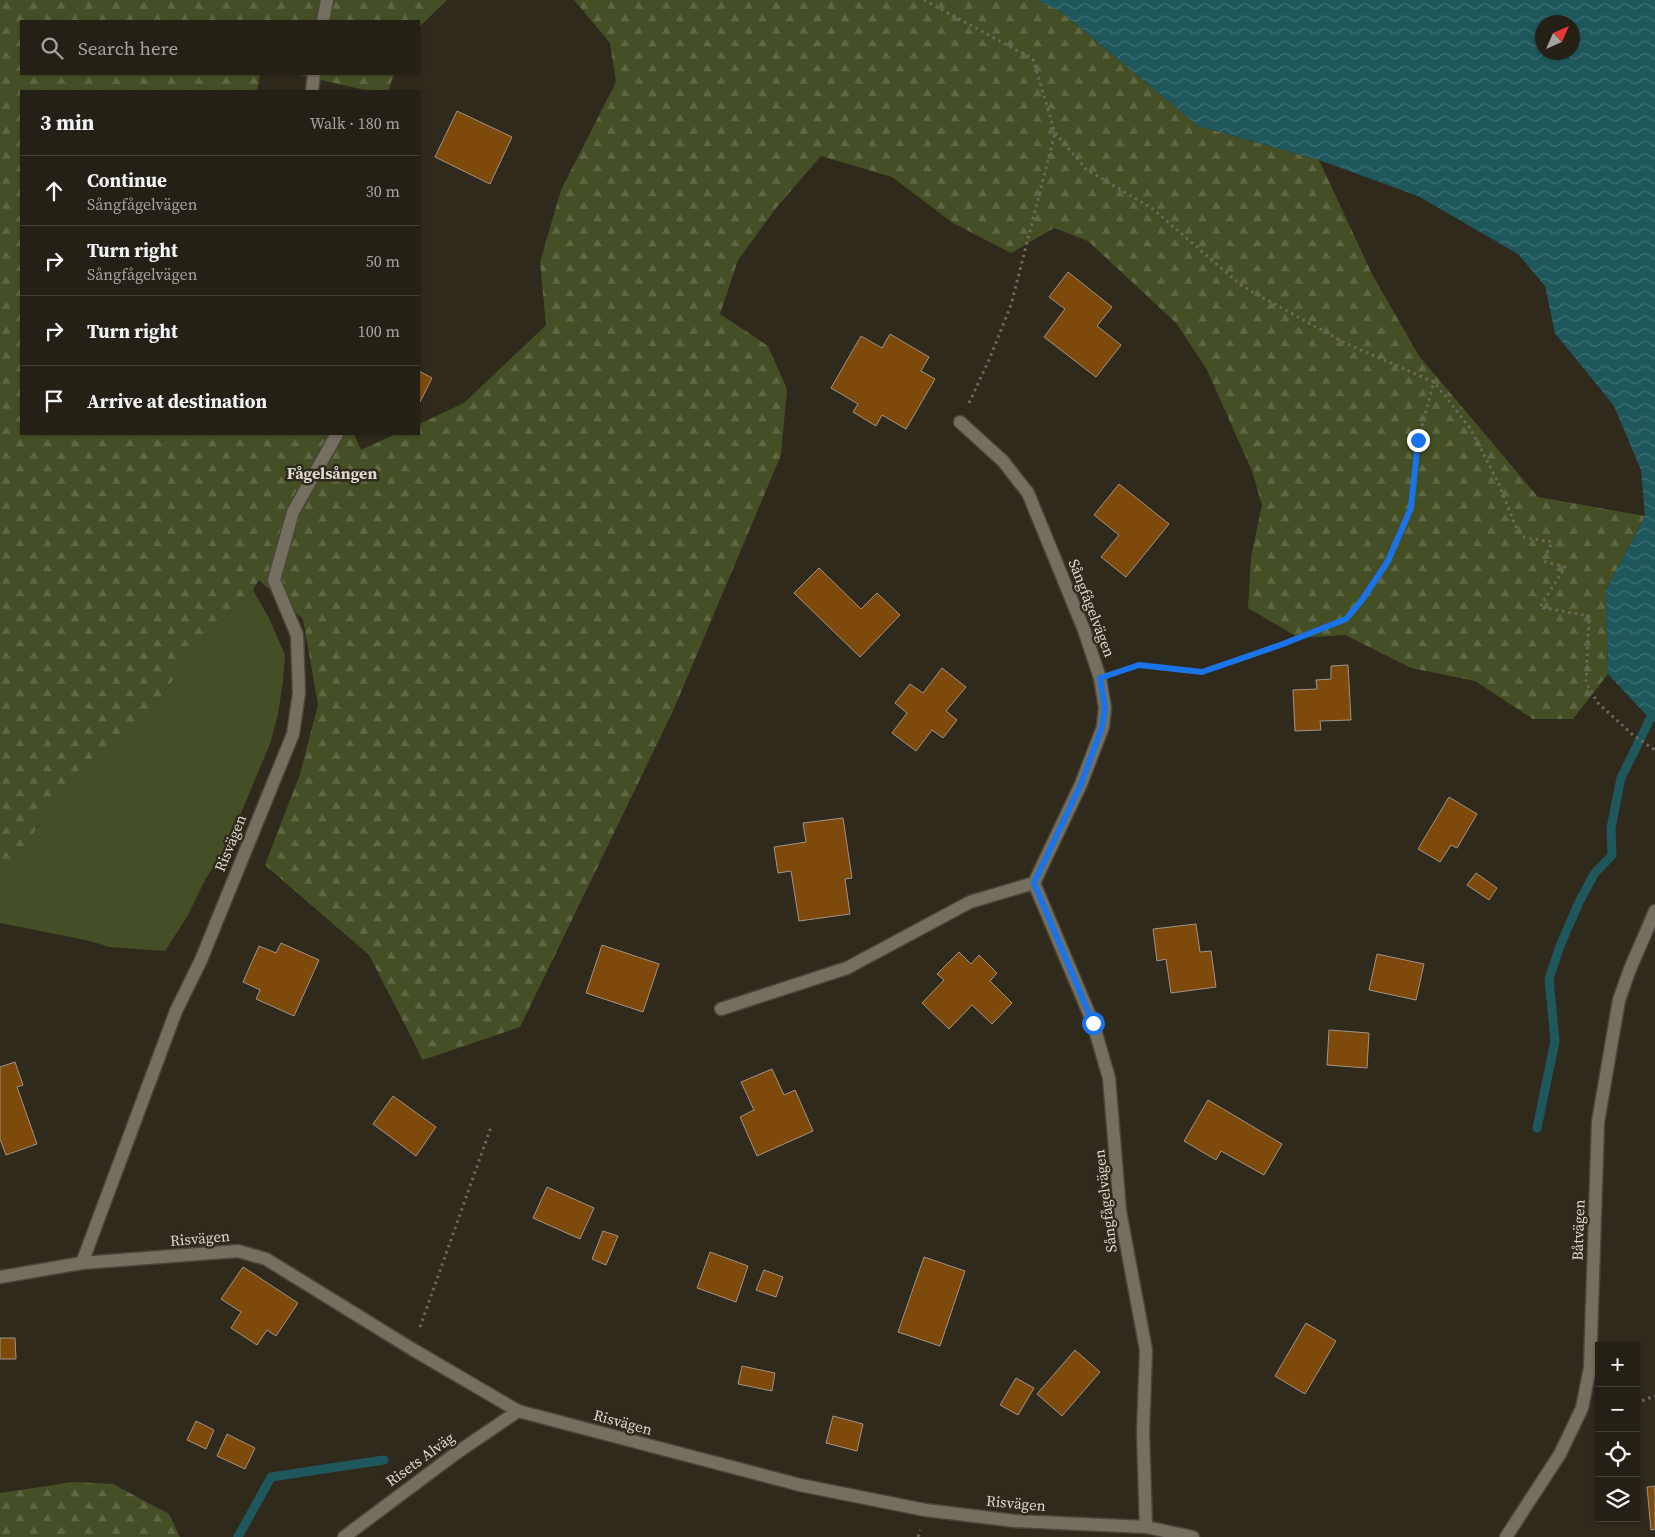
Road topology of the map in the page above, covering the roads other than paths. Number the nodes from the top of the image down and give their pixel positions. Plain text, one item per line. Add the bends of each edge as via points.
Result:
1 (327, 0) edge
2 (323, 20) edge
3 (314, 75) edge
4 (312, 90) edge
5 (960, 422) road end
6 (336, 435) edge
7 (1034, 883) junction
8 (1655, 912) edge
9 (721, 1008) dead end
10 (82, 1263) junction
11 (0, 1277) edge
12 (518, 1412) junction
13 (1146, 1527) junction
14 (344, 1537) edge
15 (1193, 1537) edge
16 (1506, 1537) edge

1 - 2 street
3 - 4 street
5 - 7 street, Sångfågelvägen via 1004,461 1028,493 1084,630 1100,678 1105,708 1102,727 1081,784
6 - 10 street, Risvägen via 293,512 274,580 297,635 299,693 292,734 201,960 176,1011
7 - 9 street via 970,902 847,968
7 - 13 street, Sångfågelvägen via 1093,1023 1109,1078 1120,1211 1146,1350 1143,1433
8 - 16 street, Båtvägen via 1619,1000 1598,1122 1590,1368 1582,1408 1560,1454
10 - 11 street, Risvägen
10 - 12 street, Risvägen via 238,1251 266,1259
12 - 13 street, Risvägen via 800,1485 924,1510 1015,1521
12 - 14 street, Risets Alväg via 455,1454
13 - 15 street, Risvägen

